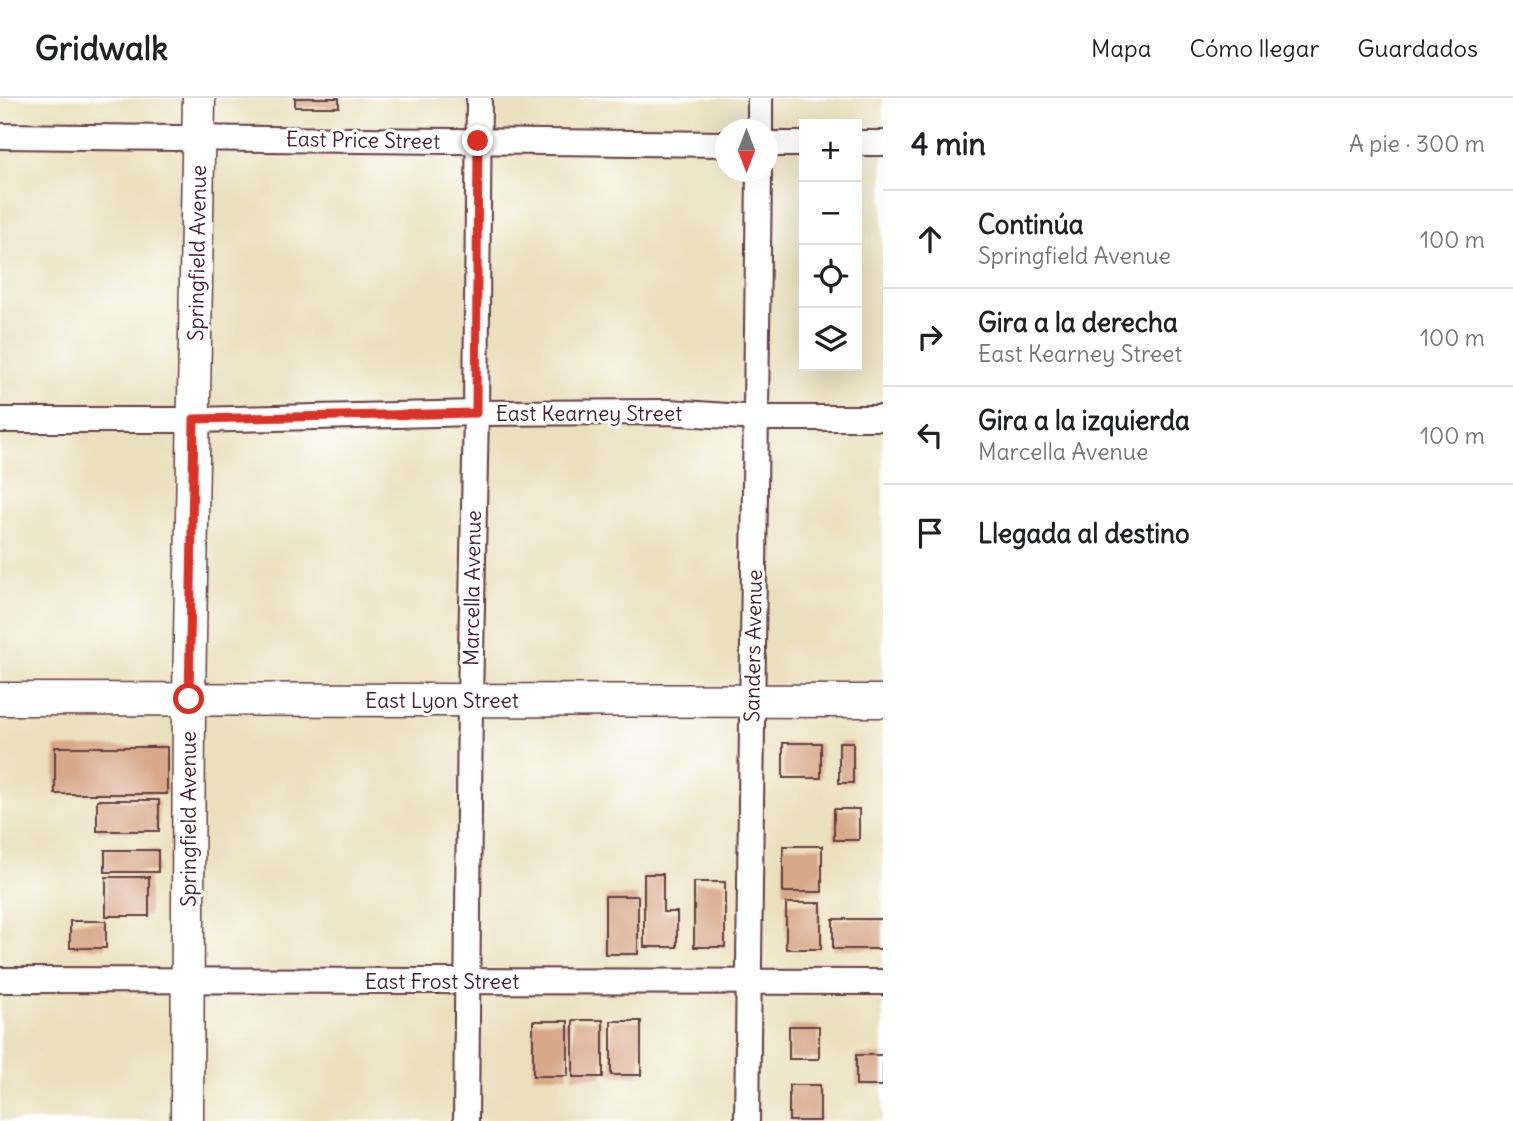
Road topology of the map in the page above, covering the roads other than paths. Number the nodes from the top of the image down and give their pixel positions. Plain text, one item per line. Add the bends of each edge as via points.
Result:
1 (199, 98) edge
2 (479, 98) edge
3 (760, 98) edge
4 (760, 119) edge
5 (0, 136) edge
6 (198, 138) junction
7 (478, 141) junction
8 (862, 143) edge
9 (883, 143) edge
10 (715, 144) edge
11 (778, 144) edge
12 (799, 144) edge
13 (760, 182) edge
14 (476, 413) junction
15 (757, 418) junction
16 (883, 418) edge
17 (194, 419) junction
18 (0, 420) edge
19 (0, 699) edge
20 (189, 699) junction
21 (470, 700) junction
22 (751, 701) junction
23 (883, 701) edge
24 (0, 980) edge
25 (187, 980) junction
26 (466, 981) junction
27 (748, 982) junction
28 (883, 982) edge
29 (187, 1121) edge
30 (466, 1121) edge
31 (747, 1121) edge

1 - 6 main road, Springfield Avenue
2 - 7 street, Marcella Avenue
3 - 4 street
5 - 6 street, East Price Street
6 - 7 street, East Price Street
6 - 17 main road, Springfield Avenue
7 - 10 street, East Price Street
7 - 14 street, Marcella Avenue
8 - 9 street
11 - 12 street
13 - 15 street, Sanders Avenue
14 - 15 street, East Kearney Street via 668,412
14 - 17 street, East Kearney Street
14 - 21 street, Marcella Avenue
15 - 16 street, East Kearney Street
15 - 22 street, Sanders Avenue
17 - 18 street, East Kearney Street
17 - 20 main road, Springfield Avenue
19 - 20 main road, East Lyon Street
20 - 21 main road, East Lyon Street
20 - 25 main road, Springfield Avenue
21 - 22 main road, East Lyon Street
21 - 26 street, Marcella Avenue
22 - 23 main road, East Lyon Street
22 - 27 street, Sanders Avenue
24 - 25 street, East Frost Street
25 - 26 street, East Frost Street
25 - 29 main road, Springfield Avenue
26 - 27 street, East Frost Street
26 - 30 street, Marcella Avenue
27 - 28 street, East Frost Street
27 - 31 street, Sanders Avenue

